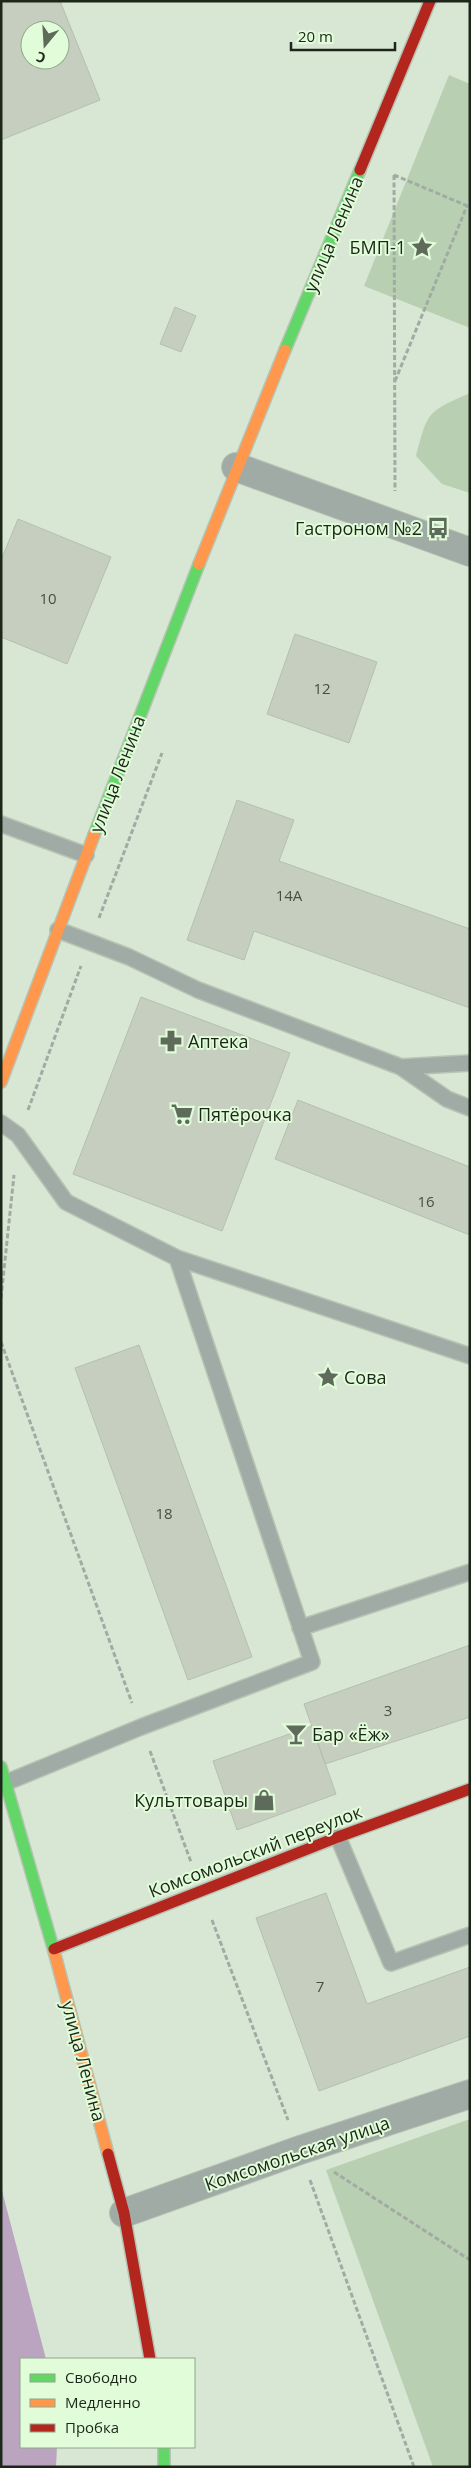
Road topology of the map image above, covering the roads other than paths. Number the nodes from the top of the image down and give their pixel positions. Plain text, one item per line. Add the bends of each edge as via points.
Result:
1 (430, 1) edge
2 (236, 467) junction
3 (470, 552) edge
4 (1, 824) edge
5 (86, 855) junction
6 (58, 930) junction
7 (470, 1063) edge
8 (402, 1067) junction
9 (1, 1082) edge
10 (470, 1108) edge
11 (1, 1122) edge
12 (177, 1258) junction
13 (470, 1356) edge
14 (470, 1572) edge
15 (300, 1628) junction
16 (1, 1767) edge
17 (5, 1783) junction
18 (470, 1789) edge
19 (338, 1837) junction
20 (470, 1935) edge
21 (54, 1949) junction
22 (470, 2094) edge
23 (124, 2213) junction
24 (150, 2358) edge
25 (164, 2448) edge
26 (164, 2467) edge

1 - 2 street, улица Ленина
2 - 3 street
2 - 5 street, улица Ленина
4 - 5 lane
5 - 6 street, улица Ленина
6 - 8 lane via 129,957 198,990
6 - 9 street, улица Ленина
7 - 8 lane
8 - 10 lane via 447,1099
11 - 12 lane via 18,1135 66,1202
12 - 13 lane
12 - 15 lane
14 - 15 lane
15 - 17 lane via 312,1662
16 - 17 street, улица Ленина
17 - 21 street, улица Ленина
18 - 19 street, Комсомольский переулок
19 - 20 lane via 391,1962
19 - 21 street, Комсомольский переулок
21 - 23 street, улица Ленина
22 - 23 street, Комсомольская улица
23 - 24 street, улица Ленина
25 - 26 street

